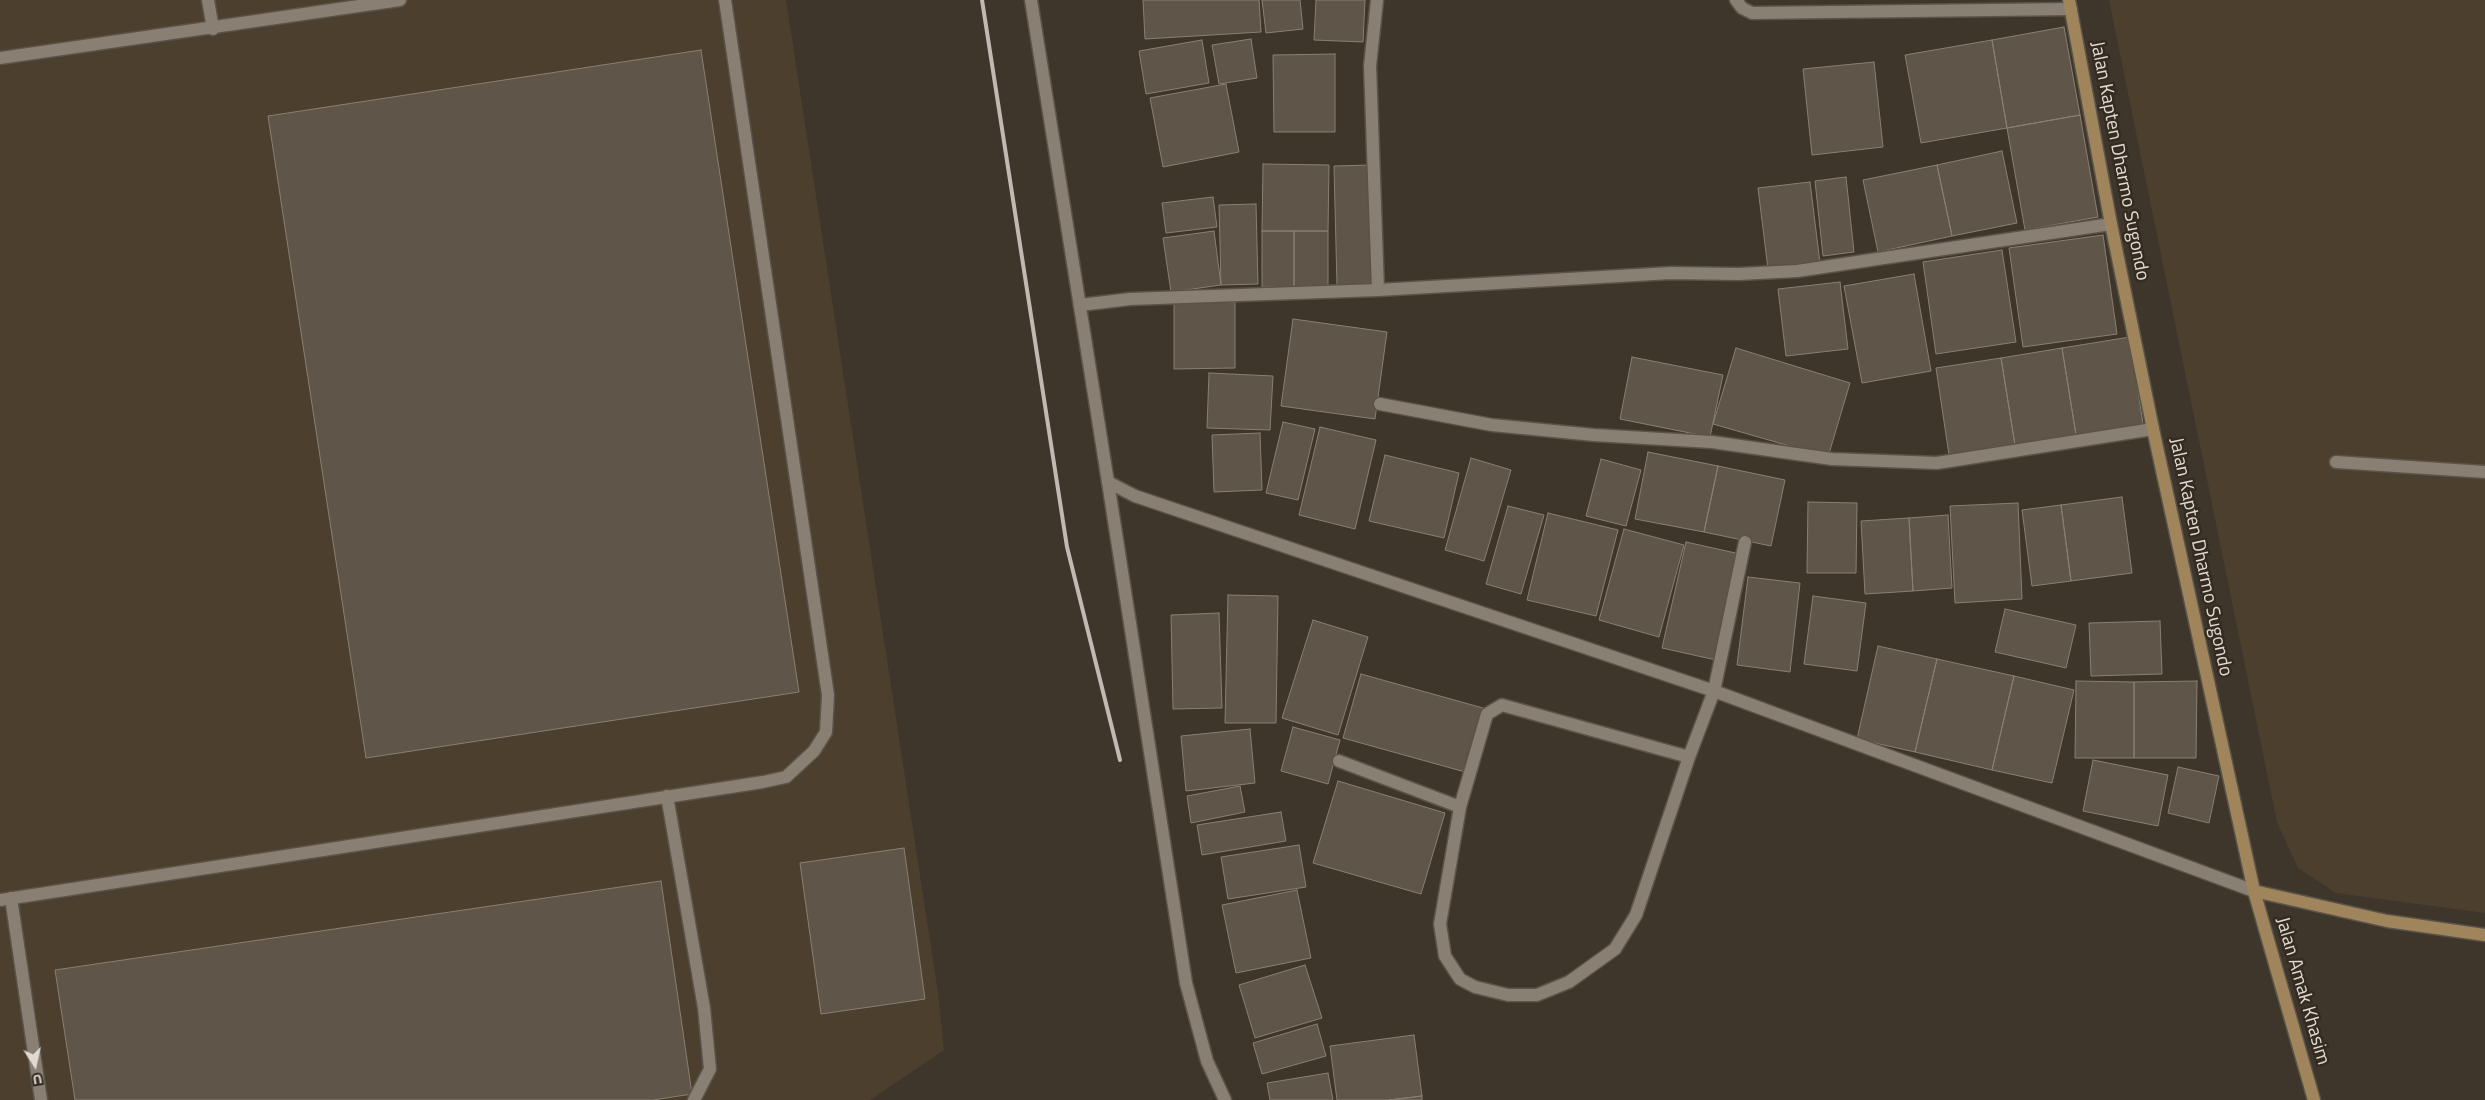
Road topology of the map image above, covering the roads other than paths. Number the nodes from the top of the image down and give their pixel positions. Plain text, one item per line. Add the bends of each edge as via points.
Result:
1 (208, 0) edge
2 (400, 0) edge
3 (725, 0) edge
4 (1031, 0) edge
5 (1376, 0) edge
6 (1736, 0) edge
7 (2070, 4) edge
8 (213, 29) junction
9 (0, 58) edge
10 (2111, 224) junction
11 (1378, 290) junction
12 (1080, 305) junction
13 (1380, 404) dead end
14 (2153, 429) junction
15 (2336, 462) dead end
16 (2485, 472) edge
17 (1108, 482) junction
18 (1745, 542) dead end
19 (1714, 691) junction
20 (1689, 757) junction
21 (1338, 761) dead end
22 (668, 796) junction
23 (1460, 807) junction
24 (2254, 891) junction
25 (5, 899) edge
26 (2485, 935) edge
27 (41, 1100) edge
28 (694, 1100) edge
29 (1225, 1100) edge
30 (2314, 1100) edge

1 - 8 street
2 - 8 street
3 - 22 street via 828,695 826,732 814,750 786,777
4 - 12 street
5 - 11 street via 1370,66
6 - 7 street via 1752,13
7 - 10 main road, Jalan Kapten Dharmo Sugondo
8 - 9 street
10 - 11 street via 1797,271 1671,273
10 - 14 main road, Jalan Kapten Dharmo Sugondo
11 - 12 street via 1130,299
12 - 17 street
13 - 14 street via 1492,426 1712,442 1832,459 1937,463
14 - 24 main road, Jalan Kapten Dharmo Sugondo
15 - 16 street
17 - 19 street via 1135,496
17 - 29 street via 1186,983 1207,1061
18 - 19 street
19 - 20 street
19 - 24 street
20 - 23 street via 1502,705 1487,714
20 - 23 street via 1636,915 1615,950 1569,982 1537,995 1508,995 1476,987 1460,979 1446,956 1440,924
21 - 23 street
22 - 25 street
22 - 28 street via 704,1008 710,1069
24 - 26 main road via 2387,921
24 - 30 main road, Jalan Amak Khasim
25 - 27 street

